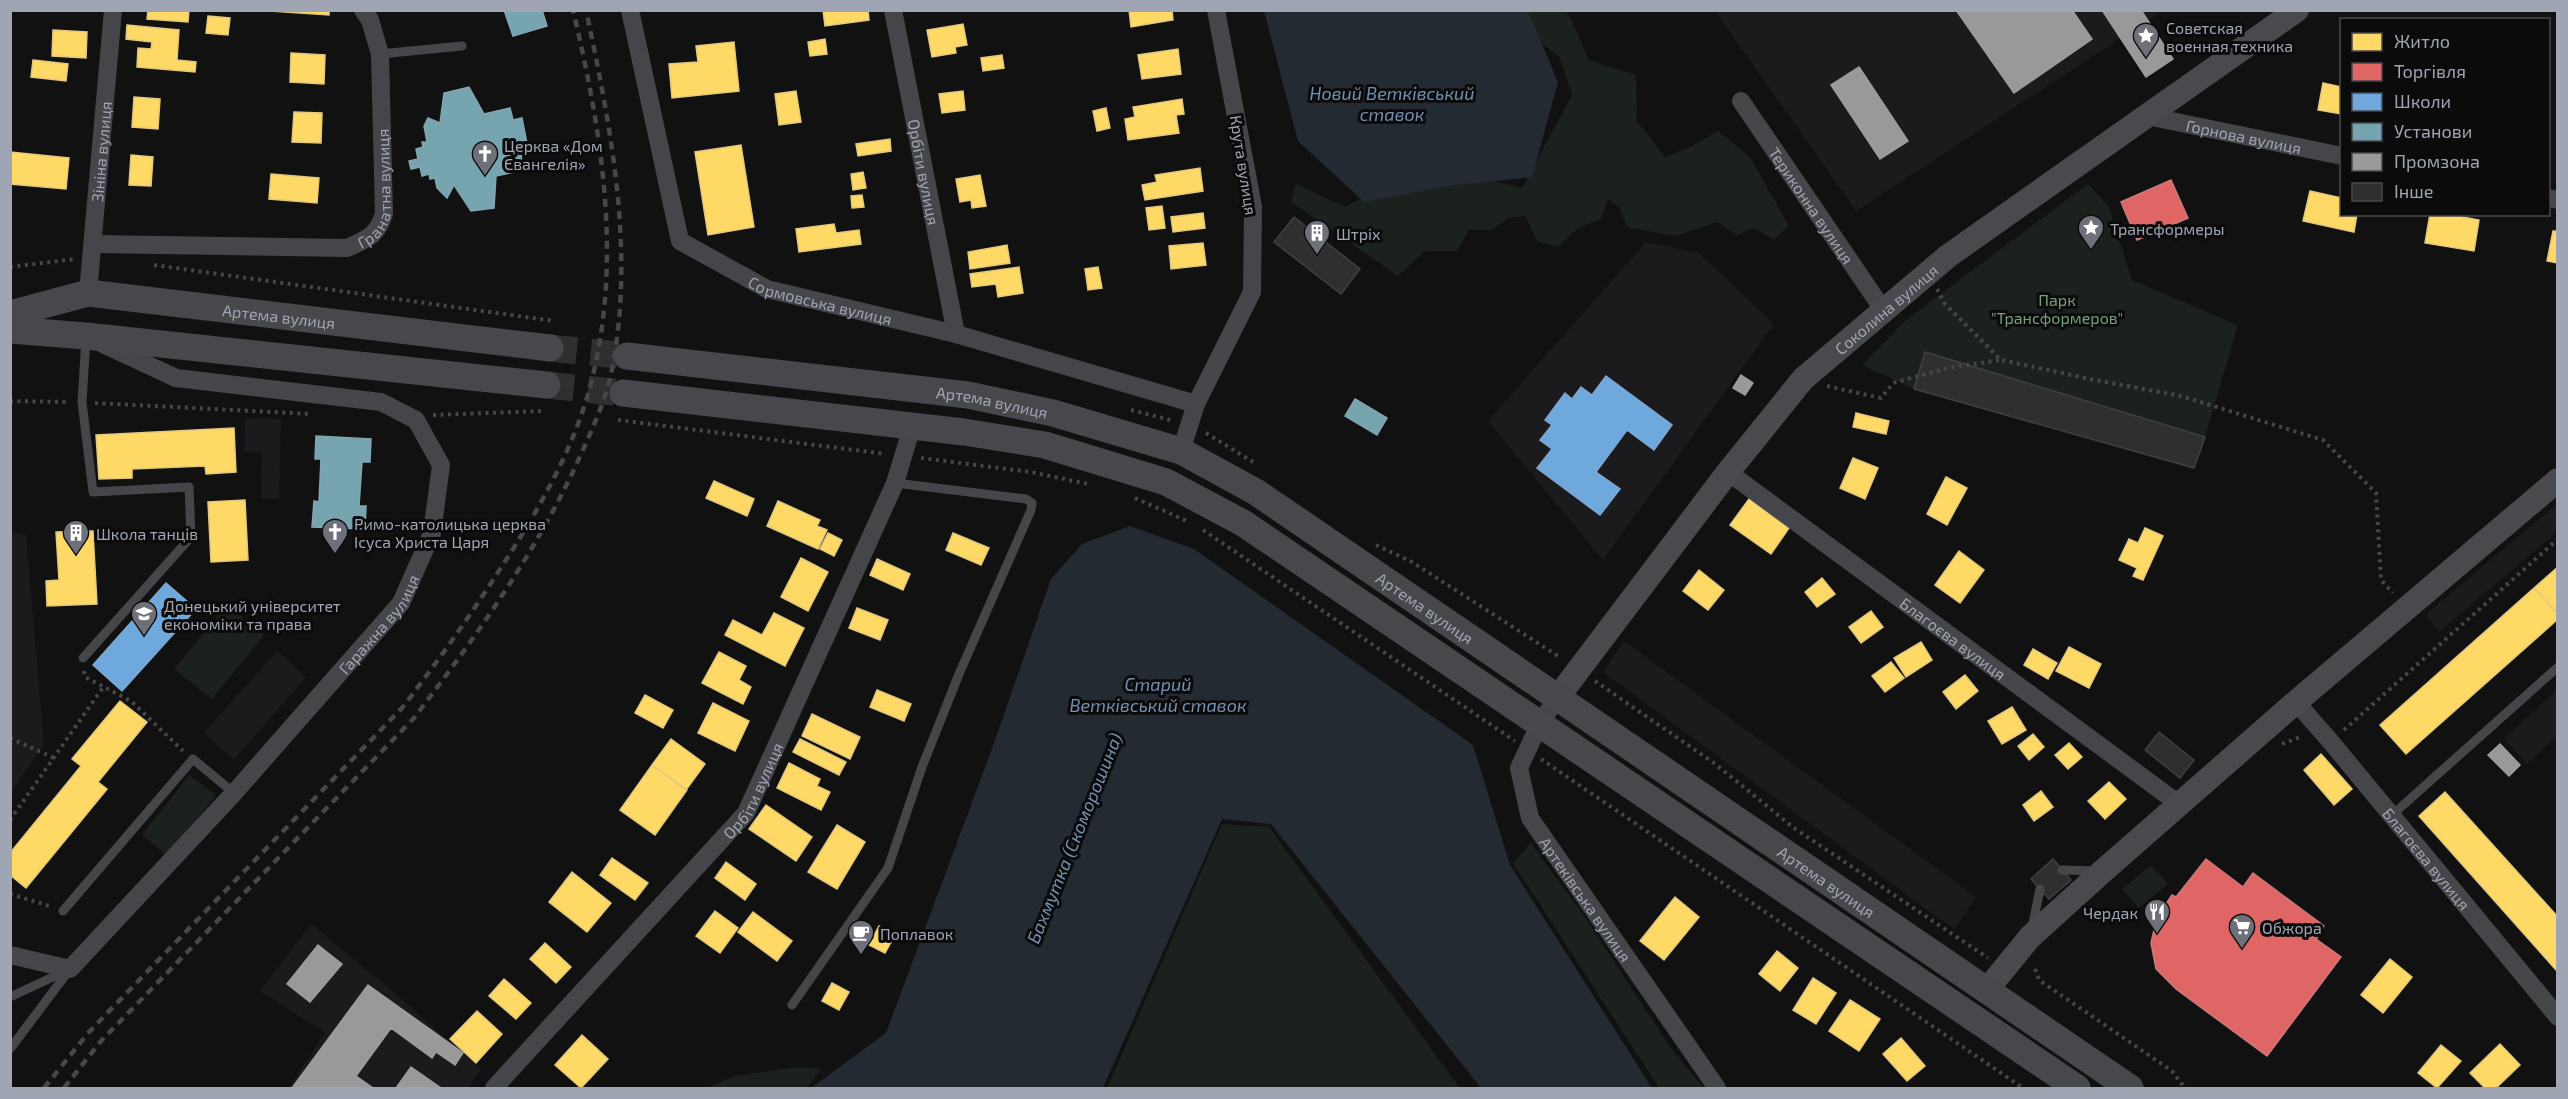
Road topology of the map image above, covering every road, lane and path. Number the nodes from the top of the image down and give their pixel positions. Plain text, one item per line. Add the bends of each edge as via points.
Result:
1 (113, 10) edge
2 (363, 10) edge
3 (630, 10) edge
4 (893, 10) edge
5 (1216, 10) edge
6 (2297, 10) edge
7 (462, 46) dead end
8 (380, 54) junction
9 (1741, 101) dead end
10 (2147, 116) junction
11 (2340, 156) edge
12 (93, 250) junction
13 (152, 264) dead end
14 (10, 267) edge
15 (1929, 273) junction
16 (88, 292) junction
17 (128, 297) junction
18 (1884, 311) junction
19 (10, 314) edge
20 (554, 321) dead end
21 (10, 330) edge
22 (956, 334) junction
23 (86, 336) junction
24 (550, 348) tunnel mouth
25 (627, 356) tunnel mouth
26 (2001, 360) junction
27 (1803, 379) junction
28 (547, 385) tunnel mouth
29 (623, 393) tunnel mouth
30 (10, 401) edge
31 (82, 402) junction
32 (1196, 404) junction
33 (1122, 408) dead end
34 (542, 411) dead end
35 (321, 415) dead end
36 (416, 420) junction
37 (618, 420) dead end
38 (1189, 425) junction
39 (912, 427) junction
40 (1181, 451) junction
41 (903, 456) junction
42 (1259, 467) dead end
43 (1728, 472) junction
44 (2558, 480) edge
45 (895, 483) junction
46 (1096, 486) dead end
47 (1128, 495) dead end
48 (2558, 538) edge
49 (1366, 540) dead end
50 (2407, 610) junction
51 (83, 658) joint
52 (2558, 667) edge
53 (1579, 670) junction
54 (104, 687) junction
55 (1558, 697) junction
56 (2296, 702) junction
57 (1540, 723) junction
58 (10, 738) edge
59 (2331, 742) junction
60 (2273, 748) dead end
61 (1527, 750) junction
62 (54, 758) junction
63 (193, 759) junction
64 (234, 793) junction
65 (2179, 804) junction
66 (2392, 815) junction
67 (10, 820) edge
68 (2062, 870) dead end
69 (2103, 871) junction
70 (2040, 889) dead end
71 (10, 894) edge
72 (63, 911) joint
73 (2030, 937) junction
74 (10, 955) edge
75 (2036, 963) dead end
76 (2007, 964) junction
77 (70, 969) junction
78 (2035, 969) junction
79 (1986, 991) junction
80 (10, 997) edge
81 (792, 1005) dead end
82 (2558, 1017) edge
83 (10, 1049) edge
84 (494, 1089) edge
85 (1717, 1089) edge
86 (2023, 1089) edge
87 (2077, 1089) edge
88 (2130, 1089) edge
89 (2185, 1089) edge

1 - 12 street, Зініна вулиця
2 - 8 street, Гранатна вулиця
3 - 22 street, Сормовська вулиця via 680,241 767,289
4 - 22 street, Орбіти вулиця
5 - 32 street, Крута вулиця via 1253,207 1251,292
6 - 10 street, Соколина вулиця
7 - 8 lane
8 - 12 street, Гранатна вулиця via 384,213 379,229 365,240 347,248
9 - 18 street, Териконна вулиця
10 - 11 street, Горнова вулиця
10 - 15 street, Соколина вулиця
12 - 14 path
12 - 16 street, Зініна вулиця
13 - 20 path
15 - 18 street, Соколина вулиця
15 - 26 path via 1944,303
16 - 17 main road, Артема вулиця
16 - 19 main road, Артема вулиця
17 - 23 main road via 99,301 89,307
17 - 24 main road, Артема вулиця
18 - 27 street, Соколина вулиця
21 - 23 main road
22 - 32 street, Сормовська вулиця
23 - 28 main road
23 - 31 lane
23 - 36 street via 176,378 381,402
25 - 40 main road, Артема вулиця via 968,395 1053,413
26 - 27 path via 1948,368 1893,383 1881,398
26 - 50 path via 2181,396 2323,440 2376,493 2381,580
27 - 43 street, Соколина вулиця
29 - 39 main road, Артема вулиця
30 - 31 path
31 - 35 path
31 - 51 lane via 93,492 189,487 191,537
32 - 38 street, Крута вулиця
33 - 38 path
34 - 36 path via 437,414
36 - 64 street, Гаражна вулиця via 441,465 432,533 401,603
37 - 41 path
38 - 40 street, Крута вулиця
38 - 42 path via 1220,440
39 - 41 street, Орбіти вулиця
39 - 57 main road, Артема вулиця via 1045,446 1166,482 1243,523
40 - 55 main road, Артема вулиця via 1256,492
41 - 45 street, Орбіти вулиця
41 - 46 path via 1031,471
43 - 53 street, Соколина вулиця
43 - 65 street, Благоєва вулиця
44 - 50 street
45 - 81 lane via 1026,499 1032,503 1031,510 959,674 888,868
45 - 84 street, Орбіти вулиця via 746,813
47 - 61 path via 1199,526
48 - 59 path
49 - 53 path via 1412,562
50 - 56 street
51 - 54 path via 85,676
52 - 66 lane
53 - 55 street, Соколина вулиця
53 - 76 path via 1714,763 1794,828 1992,961
54 - 62 path
54 - 63 path via 131,701
55 - 57 street, Артеківська вулиця
55 - 79 main road, Артема вулиця
56 - 59 street, Благоєва вулиця
56 - 65 street
57 - 61 street, Артеківська вулиця
57 - 87 main road, Артема вулиця
58 - 62 path
59 - 60 path via 2302,736
59 - 66 street, Благоєва вулиця
61 - 85 street, Артеківська вулиця via 1519,768 1530,818
61 - 86 path
62 - 67 path
63 - 64 lane
63 - 72 lane
64 - 77 street, Гаражна вулиця
65 - 69 street
66 - 82 street, Благоєва вулиця
68 - 69 lane
69 - 73 street
70 - 73 lane
71 - 72 path
73 - 76 street
74 - 77 street
75 - 78 path
76 - 78 path
76 - 79 street
77 - 80 lane
77 - 83 lane, Гаражна вулиця
78 - 89 path via 2039,980 2172,1071
79 - 88 main road, Артема вулиця

